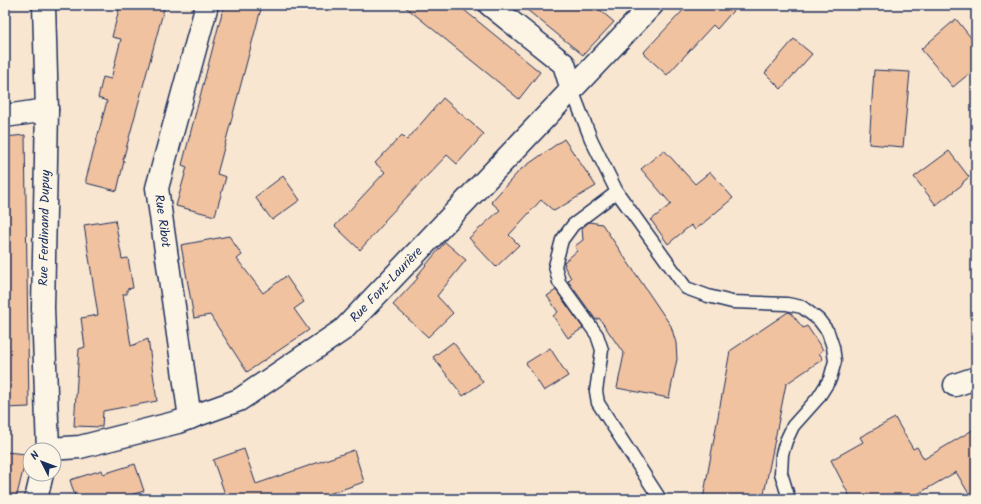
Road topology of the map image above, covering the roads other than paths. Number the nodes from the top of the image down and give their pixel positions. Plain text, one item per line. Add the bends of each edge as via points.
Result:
1 (44, 5) edge
2 (207, 5) edge
3 (490, 5) edge
4 (652, 5) edge
5 (572, 90) junction
6 (47, 110) junction
7 (5, 116) edge
8 (617, 192) junction
9 (976, 378) edge
10 (955, 385) dead end
11 (190, 418) junction
12 (48, 442) edge
13 (62, 448) edge
14 (40, 482) edge
15 (36, 499) edge
16 (660, 499) edge
17 (789, 499) edge

1 - 6 street, Rue Ferdinand Dupuy
2 - 11 street, Rue Ribot via 157,188
3 - 5 street via 564,64
4 - 5 street, Rue Font-Laurière
5 - 8 lane via 591,139
5 - 11 street, Rue Font-Laurière via 344,330 239,400
6 - 7 street
6 - 12 street, Rue Ferdinand Dupuy via 43,308
8 - 16 lane via 572,225 562,240 555,266 559,282 597,335 602,350 596,391 598,403
8 - 17 lane via 686,288 732,302 802,307 819,320 828,332 834,361 830,379 818,398 793,426 782,454 781,473
9 - 10 street
11 - 13 street, Rue Font-Laurière via 80,447
14 - 15 street

